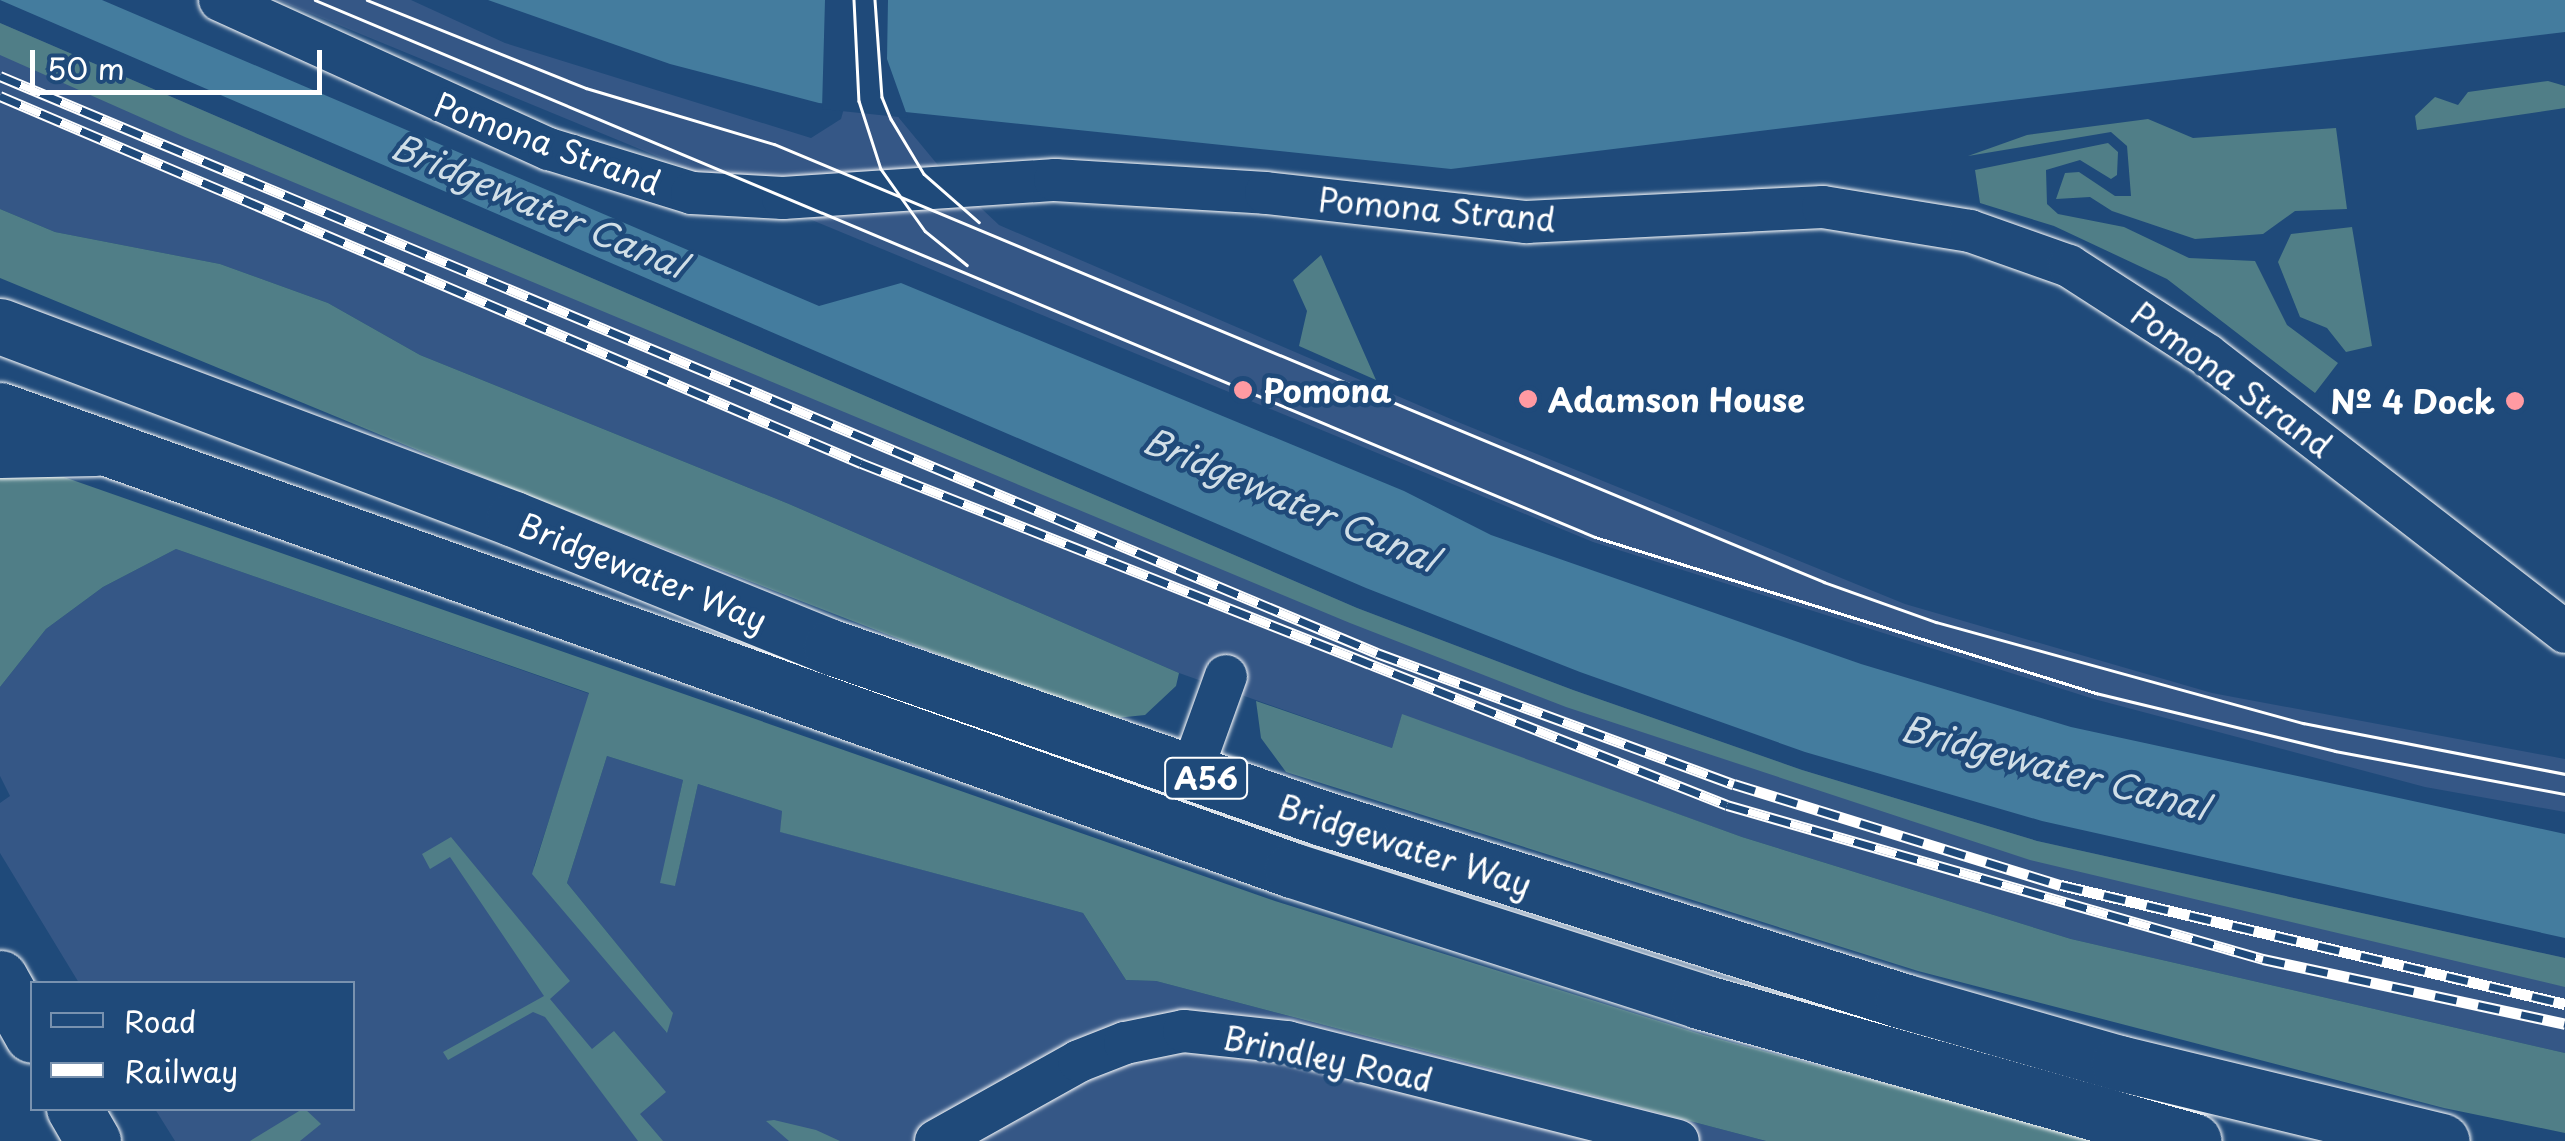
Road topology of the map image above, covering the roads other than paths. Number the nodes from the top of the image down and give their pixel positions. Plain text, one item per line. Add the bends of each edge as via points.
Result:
1 (220, 0) edge
2 (0, 326) edge
3 (0, 410) edge
4 (112, 449) junction
5 (0, 450) edge
6 (2565, 632) edge
7 (1226, 676) dead end
8 (1191, 773) junction
9 (0, 978) edge
10 (30, 1031) edge
11 (76, 1111) edge
12 (93, 1141) edge
13 (936, 1141) edge
14 (1678, 1141) edge
15 (2194, 1141) edge
16 (2442, 1141) edge

1 - 6 street, Pomona Strand via 548,149 692,193 783,198 1054,180 1266,192 1526,222 1823,208 1970,230 2069,266 2207,354
2 - 8 main road, Bridgewater Way / A56 via 514,518 831,647
3 - 4 main road, Bridgewater Way / A56
4 - 5 main road
4 - 15 main road, Bridgewater Way / A56 via 1274,864 1717,1006
7 - 8 street
8 - 16 main road, Bridgewater Way / A56 via 1885,995 2120,1063
9 - 10 main road
11 - 12 main road
13 - 14 street, Brindley Road via 1090,1056 1184,1031 1287,1042

